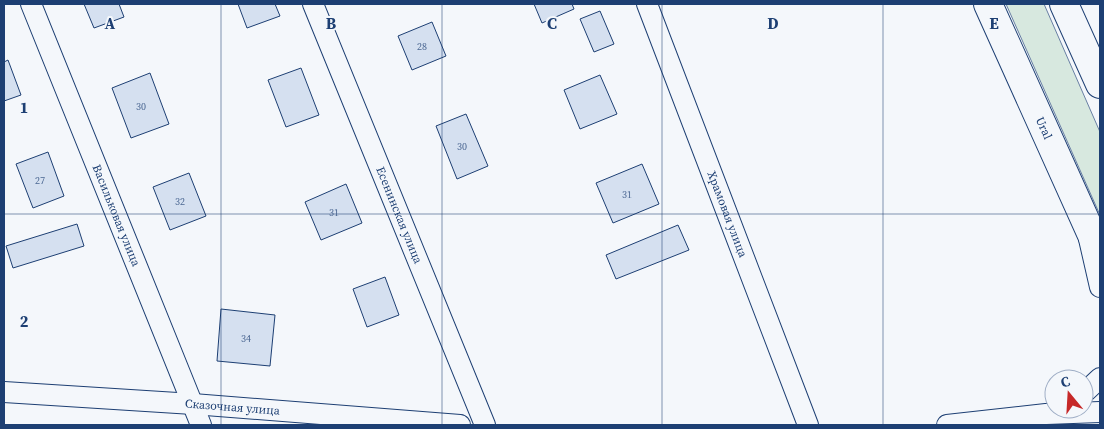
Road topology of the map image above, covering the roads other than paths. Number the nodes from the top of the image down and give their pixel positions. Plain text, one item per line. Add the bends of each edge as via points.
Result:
1 (31, 4) edge
2 (313, 4) edge
3 (647, 4) edge
4 (988, 4) edge
5 (1064, 4) edge
6 (1100, 84) edge
7 (1084, 217) junction
8 (1100, 253) edge
9 (1100, 287) edge
10 (4, 392) edge
11 (193, 404) junction
12 (1044, 413) edge
13 (201, 425) edge
14 (460, 425) edge
15 (485, 425) edge
16 (808, 425) edge
17 (947, 425) edge

1 - 11 street, Васильковая улица
2 - 15 street, Есенинская улица
3 - 16 street, Храмовая улица
4 - 7 main road, Ural
5 - 6 main road
7 - 8 main road, Ural
7 - 9 street
10 - 11 street, Сказочная улица
11 - 13 street, Васильковая улица
11 - 14 street, Сказочная улица
12 - 17 street

